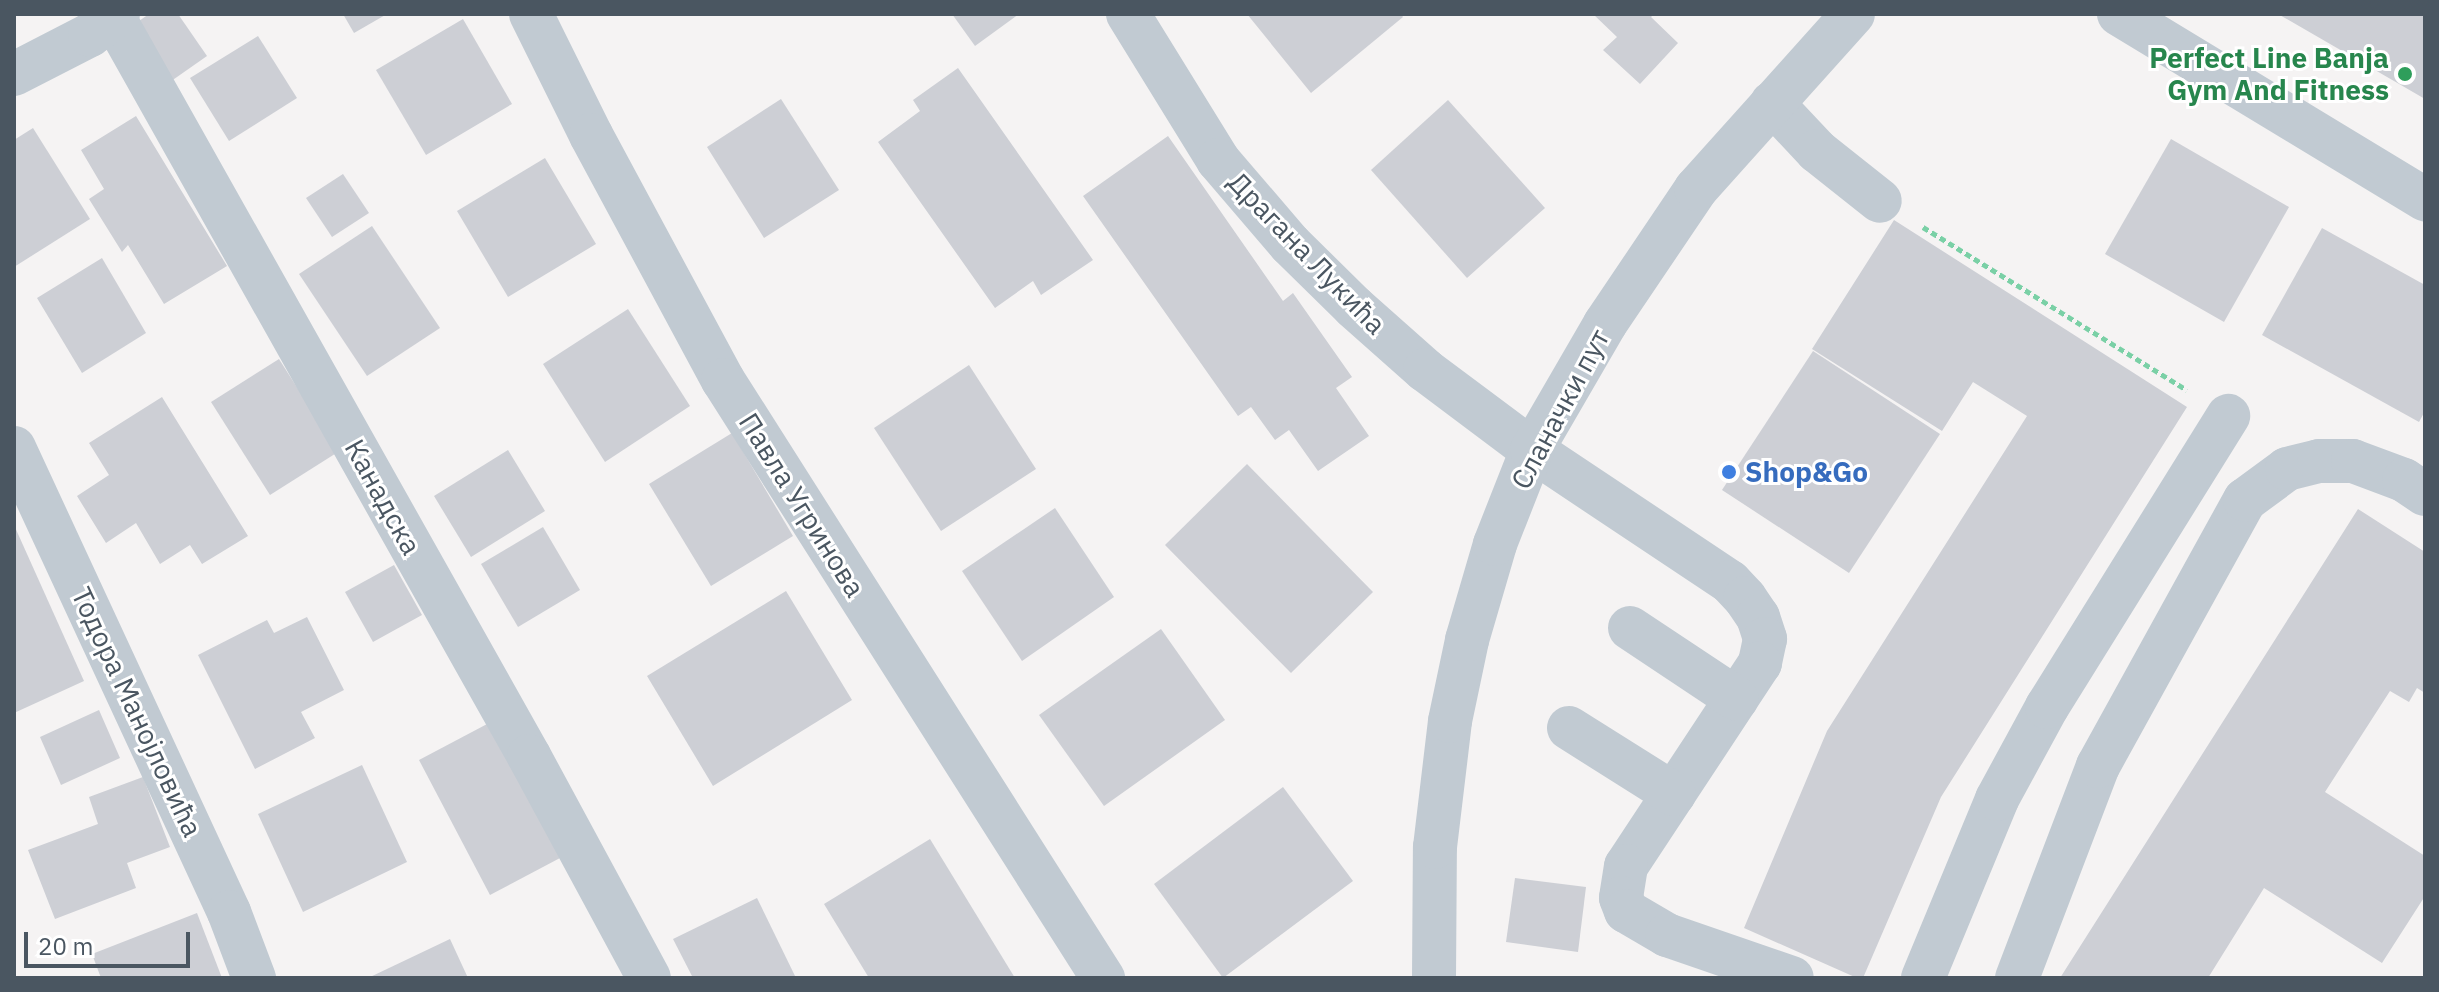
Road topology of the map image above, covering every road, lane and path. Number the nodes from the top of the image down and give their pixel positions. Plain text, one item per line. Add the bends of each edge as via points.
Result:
1 (531, 14) edge
2 (1128, 14) edge
3 (1853, 14) edge
4 (2119, 14) edge
5 (116, 16) edge
6 (14, 74) edge
7 (1772, 103) junction
8 (2425, 199) edge
9 (1880, 201) joint
10 (2228, 416) joint
11 (14, 448) edge
12 (1532, 450) junction
13 (2425, 494) edge
14 (1630, 628) dead end
15 (1737, 699) junction
16 (1569, 728) dead end
17 (1674, 794) junction
18 (254, 978) edge
19 (649, 978) edge
20 (1103, 978) edge
21 (1434, 978) edge
22 (1792, 978) edge
23 (1923, 978) edge
24 (2017, 978) edge

1 - 20 street, Павла Угринова via 723,380
2 - 12 street, Драгана Лукића via 1218,160 1290,244 1425,370
3 - 7 street, Сланачки пут
4 - 8 street
5 - 6 street
5 - 19 street, Канадска
7 - 9 street via 1817,151
7 - 12 street, Сланачки пут via 1696,189 1649,255
9 - 10 path
10 - 23 street via 2047,707 1997,799
11 - 18 street, Тодора Манојловића via 229,912
12 - 15 street, Драгана Лукића via 1730,582 1745,598 1765,639 1760,663
12 - 21 street, Сланачки пут via 1495,544 1450,721 1435,847
13 - 24 street via 2353,461 2319,461 2287,469 2245,500 2098,766
14 - 15 street
15 - 17 street
16 - 17 street
17 - 22 street via 1626,866 1620,889 1626,911 1667,935

